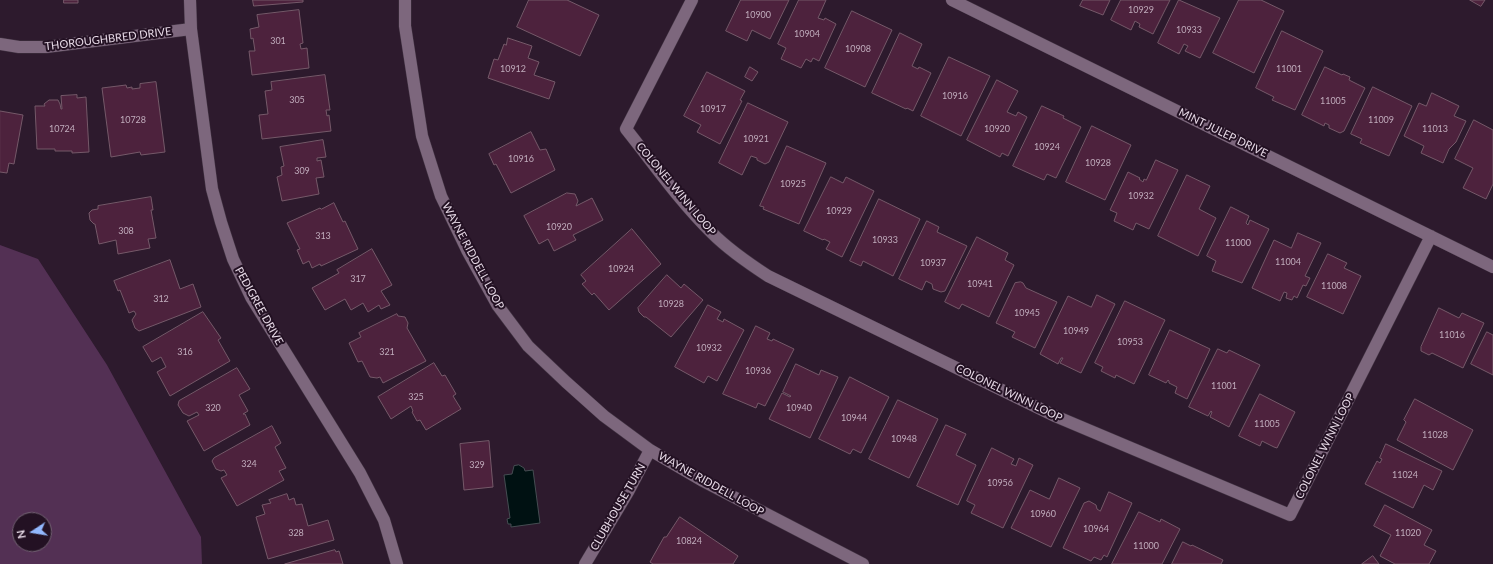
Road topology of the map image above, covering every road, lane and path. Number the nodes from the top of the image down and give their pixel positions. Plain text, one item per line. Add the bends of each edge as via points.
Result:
1 (190, 0) edge
2 (405, 0) edge
3 (692, 0) edge
4 (952, 0) edge
5 (191, 29) junction
6 (0, 44) edge
7 (1431, 236) junction
8 (1493, 267) edge
9 (650, 450) junction
10 (398, 564) edge
11 (585, 564) edge
12 (863, 564) edge

1 - 5 street, PEDIGREE DRIVE
2 - 9 street, WAYNE RIDDELL LOOP via 405,26 422,136 441,196 470,256 498,306 528,346 604,416
3 - 7 street, COLONEL WINN LOOP via 626,129 688,207 737,256 768,276 1055,416 1290,515
4 - 7 street, MINT JULEP DRIVE
5 - 6 street, THOROUGHBRED DRIVE via 46,48
5 - 10 street, PEDIGREE DRIVE via 212,189 233,259 251,296 360,473 384,520
7 - 8 street, MINT JULEP DRIVE
9 - 11 street, CLUBHOUSE TURN
9 - 12 street, WAYNE RIDDELL LOOP via 703,481

